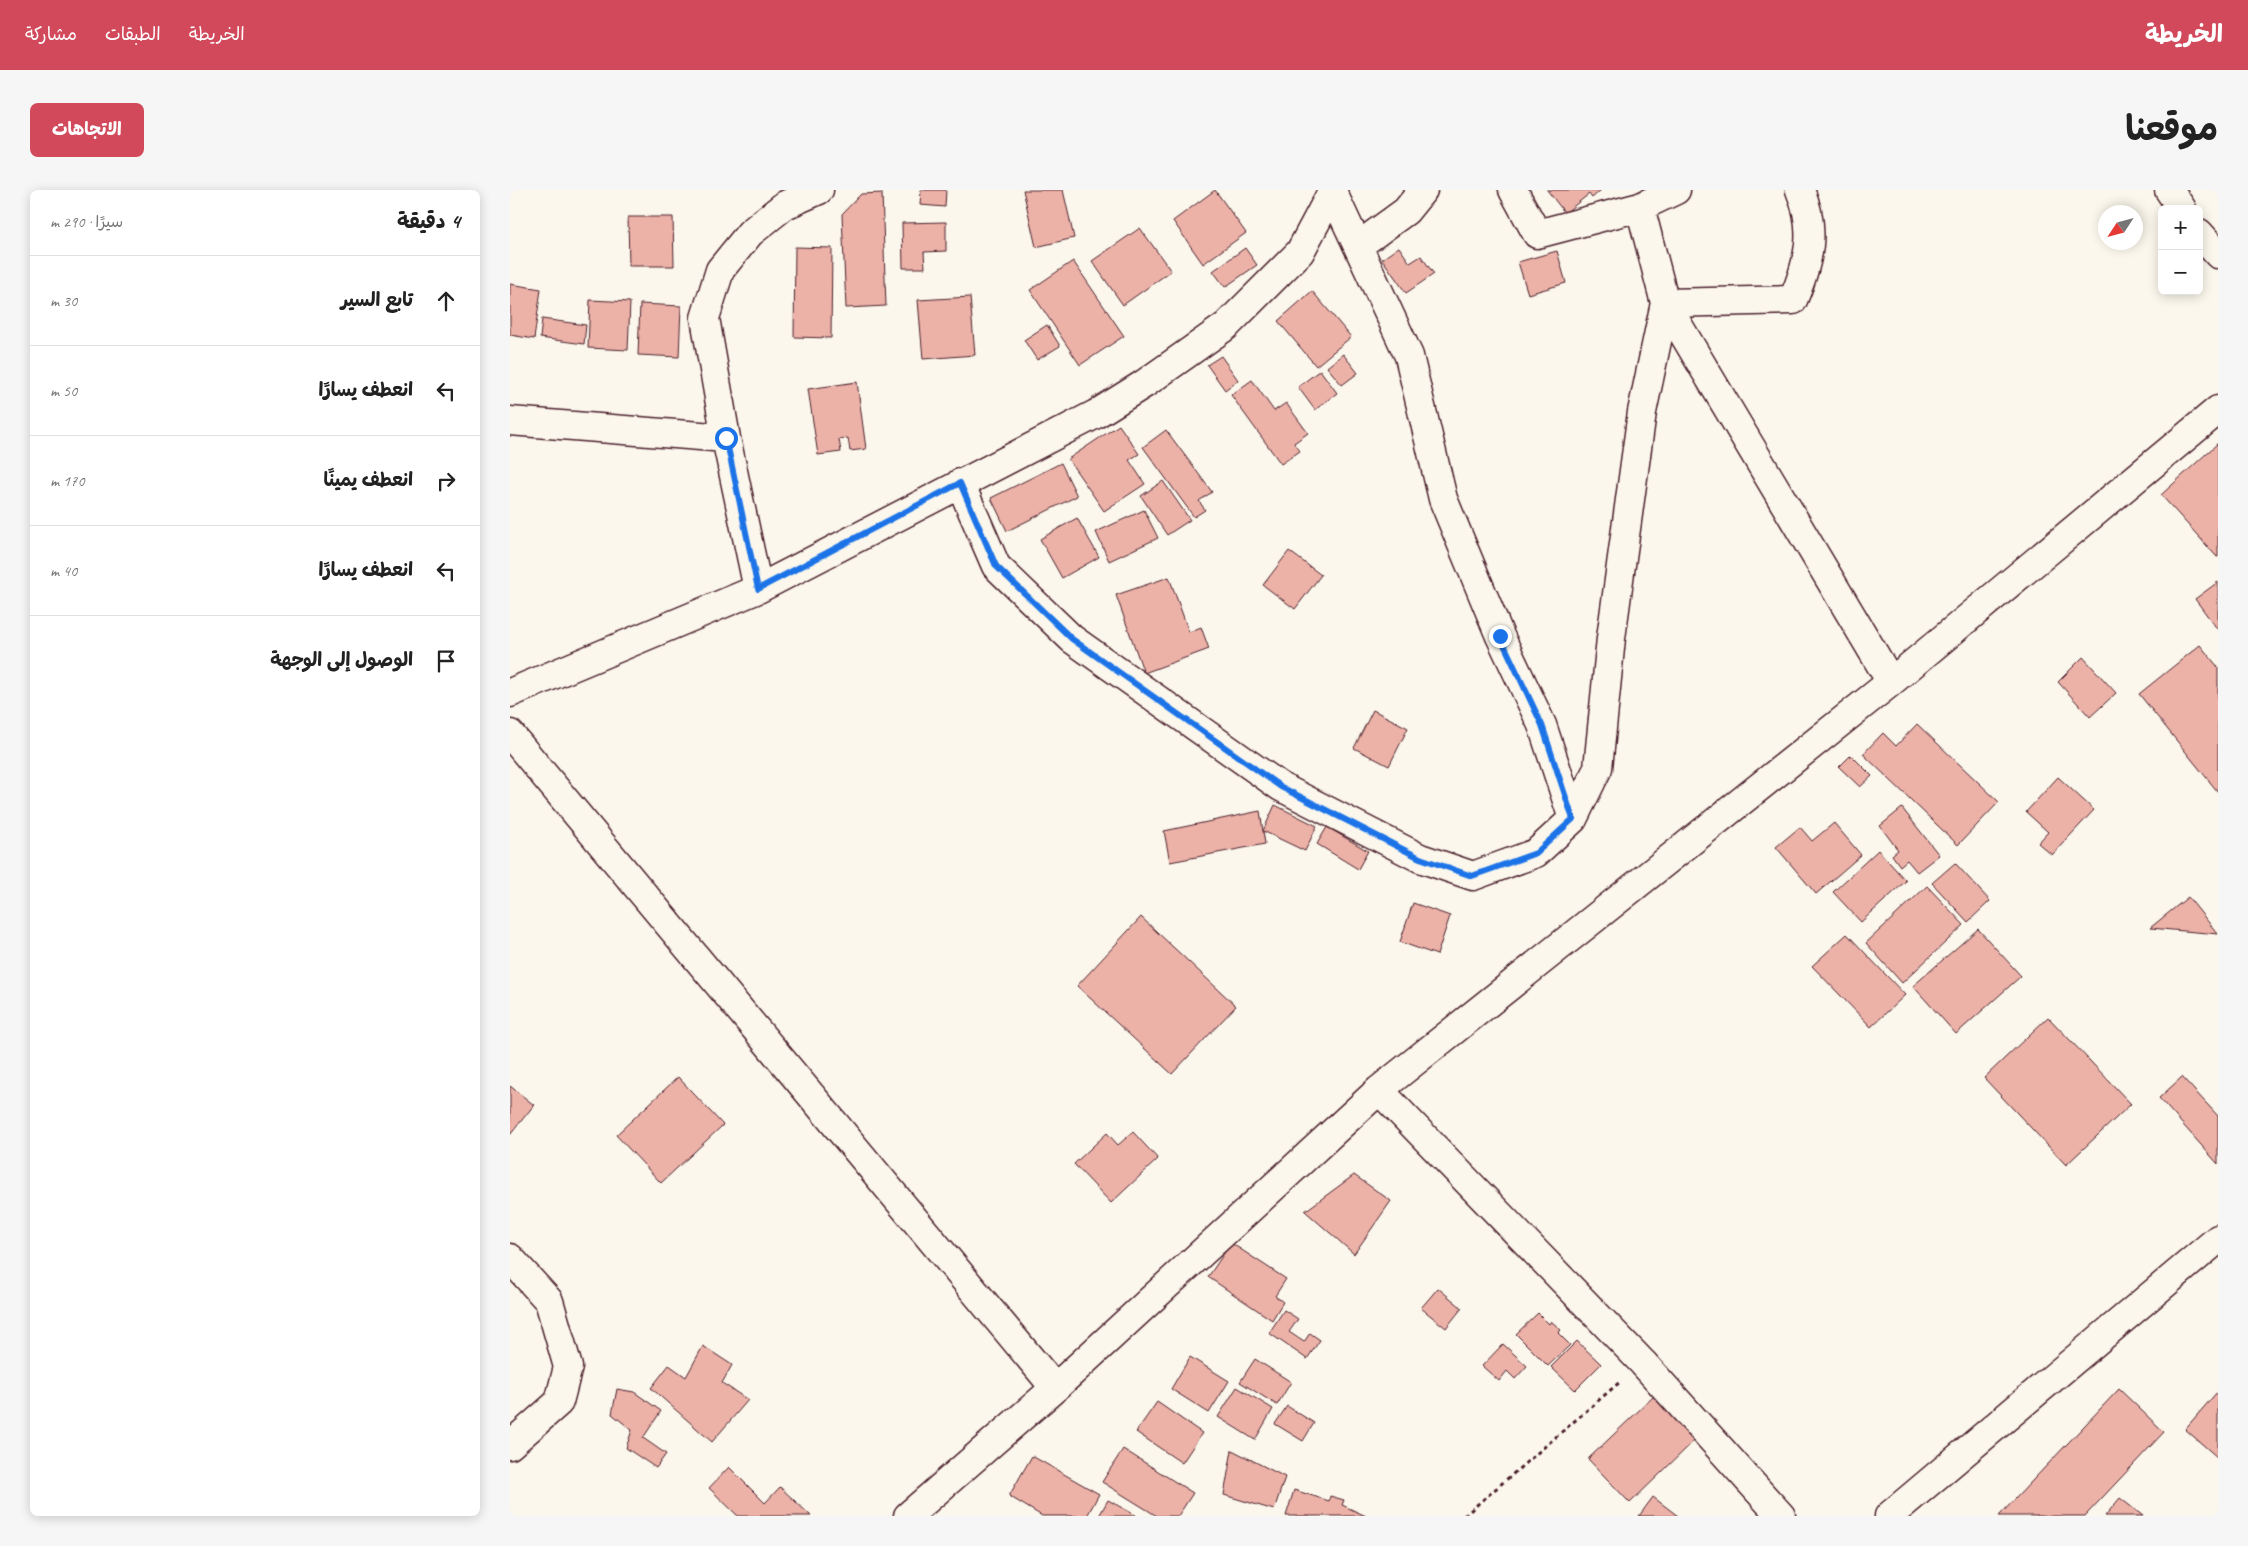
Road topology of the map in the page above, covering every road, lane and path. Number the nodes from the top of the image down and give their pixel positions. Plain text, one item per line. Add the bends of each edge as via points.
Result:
1 (820, 190) edge
2 (1332, 190) edge
3 (1423, 190) edge
4 (1512, 190) edge
5 (1676, 190) edge
6 (1800, 190) edge
7 (2169, 190) edge
8 (2179, 205) edge
9 (1640, 206) junction
10 (2203, 237) edge
11 (1358, 246) junction
12 (2218, 254) edge
13 (1665, 303) junction
14 (2218, 410) edge
15 (510, 420) edge
16 (726, 438) junction
17 (960, 483) junction
18 (758, 589) junction
19 (1891, 682) junction
20 (510, 693) edge
21 (510, 734) edge
22 (1573, 819) junction
23 (1379, 1090) junction
24 (2218, 1239) edge
25 (510, 1258) edge
26 (1643, 1363) junction
27 (1055, 1388) junction
28 (510, 1445) edge
29 (908, 1516) edge
30 (1464, 1516) edge
31 (1781, 1516) edge
32 (1889, 1516) edge

1 - 16 street via 785,205 750,233 720,270 705,318
2 - 11 street
2 - 17 street via 1300,252 1226,326 1096,414
3 - 11 street via 1406,211
4 - 9 street via 1537,234
5 - 9 street
6 - 13 street via 1808,212 1811,236 1806,269 1793,300
7 - 8 street
9 - 13 street
10 - 12 street
11 - 22 street via 1409,356 1443,499 1500,636 1542,725
13 - 19 street
13 - 22 street via 1642,412 1611,638 1598,768
14 - 19 street
15 - 16 street
16 - 18 street
17 - 18 street
17 - 22 street via 996,566 1072,639 1281,787 1420,858 1472,876 1536,853
18 - 20 street
19 - 23 street
21 - 27 street
23 - 26 street
23 - 27 street
24 - 32 street
25 - 28 street via 549,1300 568,1367 559,1402
26 - 30 path
26 - 31 street
27 - 29 street

